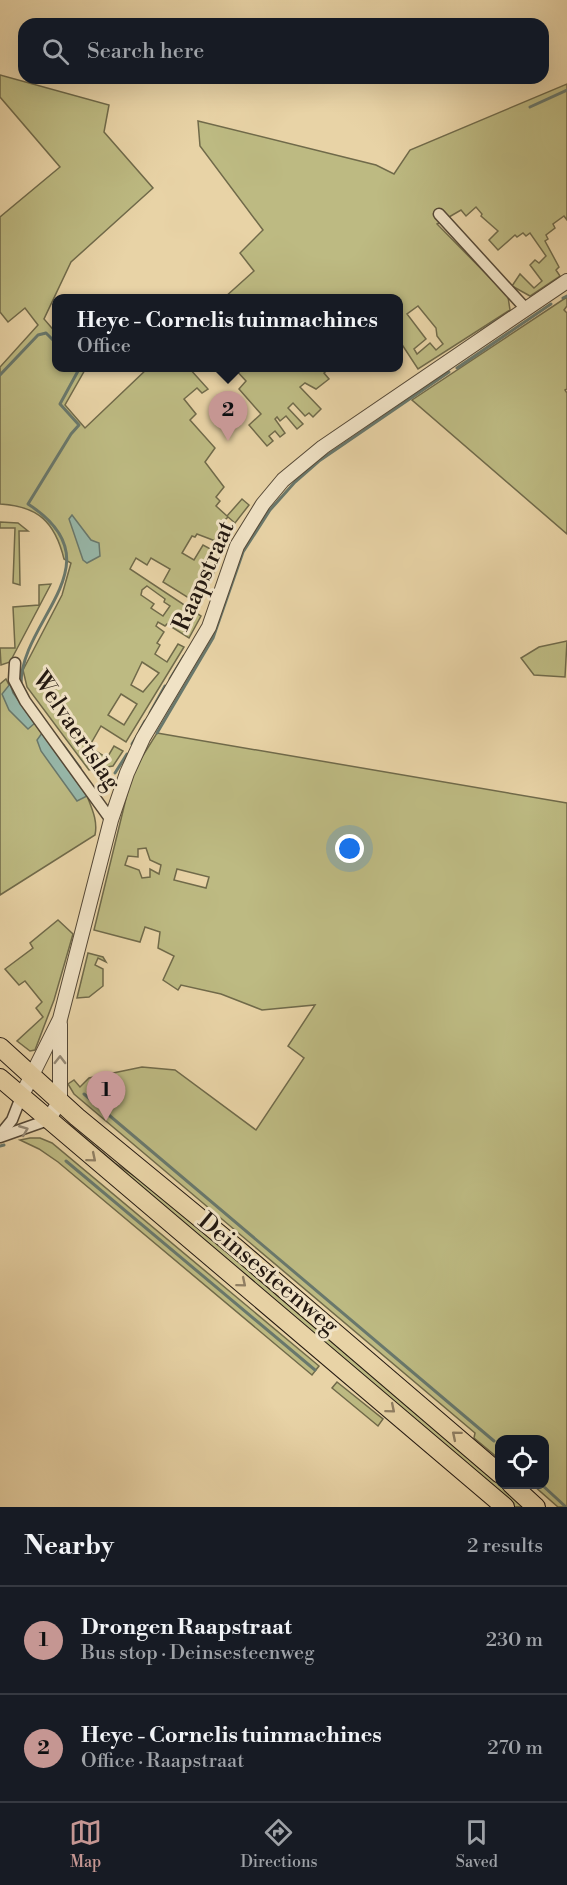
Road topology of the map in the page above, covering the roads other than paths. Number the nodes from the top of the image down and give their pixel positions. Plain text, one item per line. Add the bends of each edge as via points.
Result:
1 (439, 214) dead end
2 (567, 281) edge
3 (526, 309) junction
4 (15, 663) dead end
5 (111, 820) junction
6 (60, 1019) junction
7 (0, 1047) edge
8 (32, 1077) junction
9 (0, 1078) edge
10 (21, 1097) junction
11 (60, 1101) junction
12 (48, 1120) junction
13 (0, 1136) edge
14 (495, 1470) edge
15 (516, 1489) edge
16 (504, 1507) edge
17 (536, 1507) edge

1 - 3 street
2 - 3 street, Raapstraat
3 - 5 street, Raapstraat via 323,447 283,480 263,504 237,546 209,627 143,738
4 - 5 street, Welvaertslag via 14,680 25,701
5 - 6 street, Raapstraat
6 - 8 street, Raapstraat
11 -> 6 street, Raapstraat
7 - 8 highway, Deinsesteenweg
8 - 10 street, Raapstraat
8 - 11 highway, Deinsesteenweg
9 - 10 highway, Deinsesteenweg
10 - 12 highway, Deinsesteenweg
10 - 13 street
11 - 12 street
14 -> 11 highway, Deinsesteenweg
13 -> 12 street
12 -> 16 highway, Deinsesteenweg
15 - 17 highway

